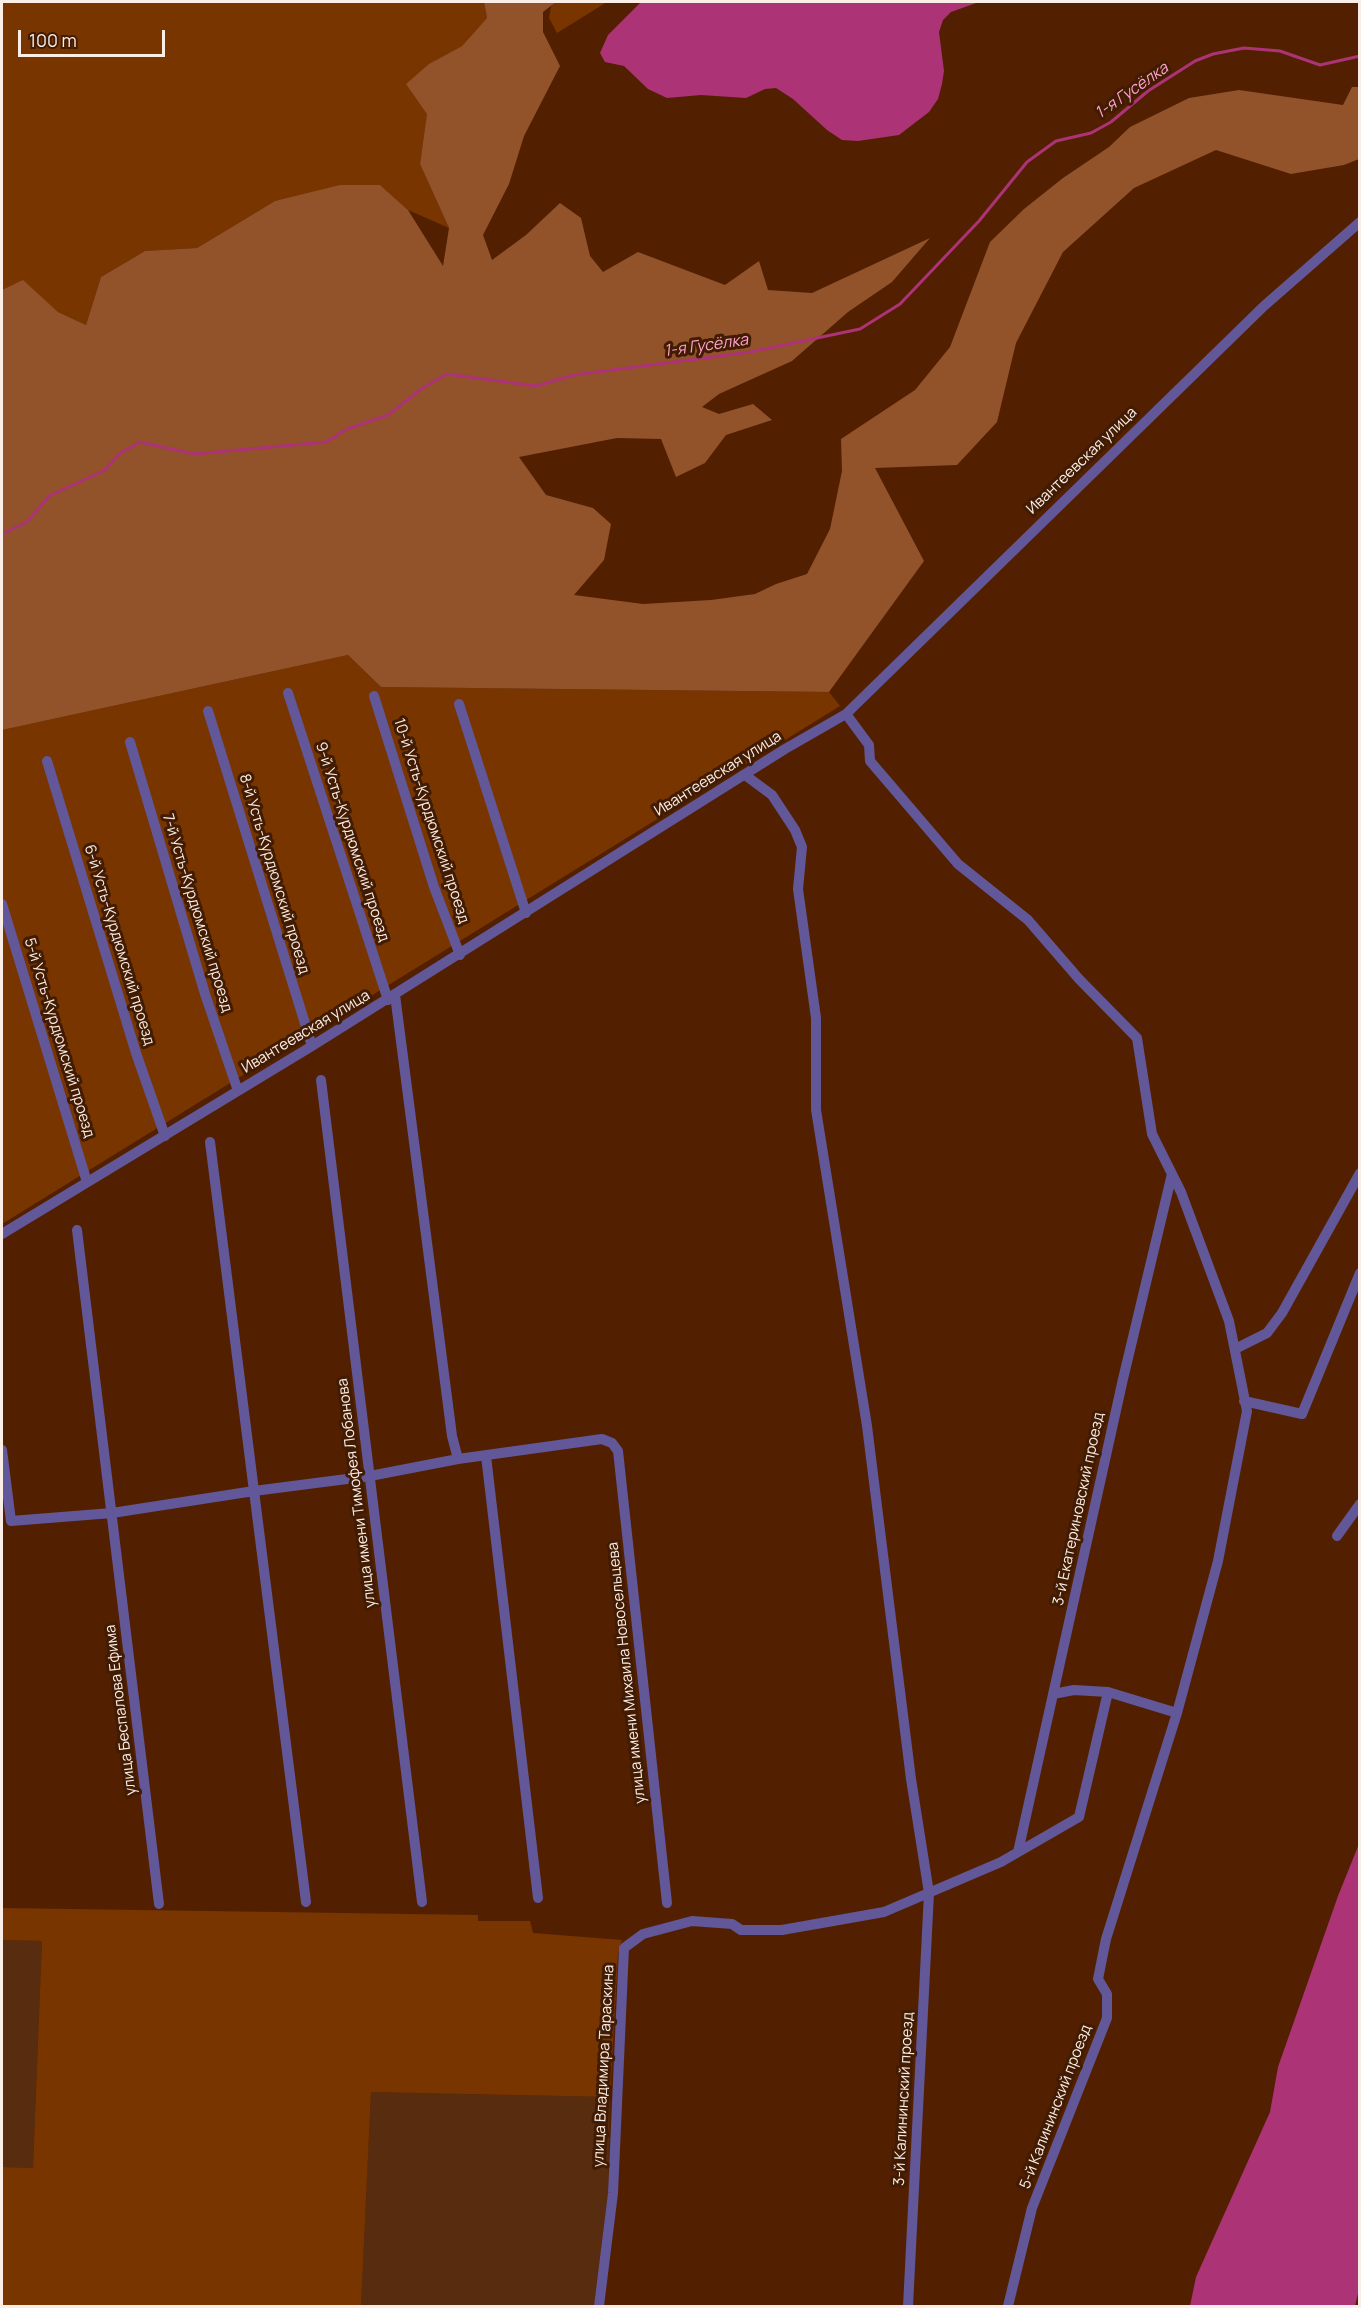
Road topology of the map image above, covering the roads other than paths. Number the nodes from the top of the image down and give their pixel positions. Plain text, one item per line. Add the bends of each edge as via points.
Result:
1 (1359, 222) edge
2 (288, 693) dead end
3 (374, 696) dead end
4 (459, 704) dead end
5 (208, 711) dead end
6 (846, 714) junction
7 (130, 742) dead end
8 (47, 760) dead end
9 (746, 775) junction
10 (2, 904) edge
11 (526, 913) junction
12 (460, 955) junction
13 (391, 997) junction
14 (312, 1046) junction
15 (321, 1080) dead end
16 (238, 1091) junction
17 (165, 1136) junction
18 (210, 1142) dead end
19 (1359, 1173) edge
20 (1172, 1174) junction
21 (87, 1182) junction
22 (77, 1230) dead end
23 (2, 1234) edge
24 (1359, 1273) edge
25 (1235, 1349) junction
26 (1245, 1401) junction
27 (2, 1450) edge
28 (486, 1456) junction
29 (458, 1460) junction
30 (370, 1476) junction
31 (254, 1491) junction
32 (1359, 1504) edge
33 (112, 1513) junction
34 (1337, 1536) dead end
35 (1108, 1692) junction
36 (1053, 1694) junction
37 (1177, 1713) junction
38 (1018, 1852) junction
39 (929, 1893) junction
40 (538, 1898) dead end
41 (306, 1902) dead end
42 (422, 1902) dead end
43 (667, 1903) dead end
44 (159, 1904) dead end
45 (599, 2307) edge
46 (908, 2307) edge
47 (1008, 2307) edge

1 - 6 street, Ивантеевская улица via 1263,306
2 - 13 street, 9-й Усть-Курдюмский проезд
3 - 12 street, 10-й Усть-Курдюмский проезд via 434,887
4 - 11 street
5 - 14 street, 8-й Усть-Курдюмский проезд
6 - 9 street, Ивантеевская улица
6 - 20 street, 5-й Калининский проезд via 869,745 870,761 958,864 1028,920 1078,979 1137,1038 1152,1134
7 - 16 street, 7-й Усть-Курдюмский проезд
8 - 17 street, 6-й Усть-Курдюмский проезд
9 - 11 street, Ивантеевская улица
9 - 39 street, 3-й Калининский проезд via 772,795 802,847 798,890 816,1018 816,1110 867,1426
10 - 21 street, 5-й Усть-Курдюмский проезд
11 - 12 street, Ивантеевская улица
12 - 13 street, Ивантеевская улица
13 - 14 street, Ивантеевская улица
13 - 29 street, 9-й Усть-Курдюмский проезд
14 - 16 street, Ивантеевская улица
15 - 30 street, улица имени Тимофея Лобанова
16 - 17 street, Ивантеевская улица
17 - 21 street, Ивантеевская улица
18 - 31 street
19 - 25 street via 1282,1313 1267,1333
20 - 25 street, 5-й Калининский проезд via 1229,1321
20 - 36 street, 3-й Екатериновский проезд
21 - 23 street, Ивантеевская улица
22 - 33 street, улица Беспалова Ефима
24 - 26 street via 1302,1414
25 - 26 street, 5-й Калининский проезд
26 - 37 street, 5-й Калининский проезд via 1247,1411 1218,1562
27 - 33 street via 11,1521
28 - 29 street
28 - 40 street
28 - 43 street, улица имени Михаила Новосельцева via 602,1438 618,1451
29 - 30 street
30 - 31 street
30 - 42 street, улица имени Тимофея Лобанова
31 - 33 street
31 - 41 street
32 - 34 street
33 - 44 street, улица Беспалова Ефима
35 - 36 street via 1074,1690
35 - 37 street
35 - 38 street, улица Владимира Тараскина via 1079,1817
36 - 38 street, 3-й Екатериновский проезд
37 - 47 street, 5-й Калининский проезд via 1106,1939 1098,1980 1107,1994 1107,2018 1032,2208
38 - 39 street, улица Владимира Тараскина
39 - 45 street, улица Владимира Тараскина via 884,1912 782,1930 741,1930 732,1924 692,1921 643,1934 624,1948 613,2193
39 - 46 street, 3-й Калининский проезд

